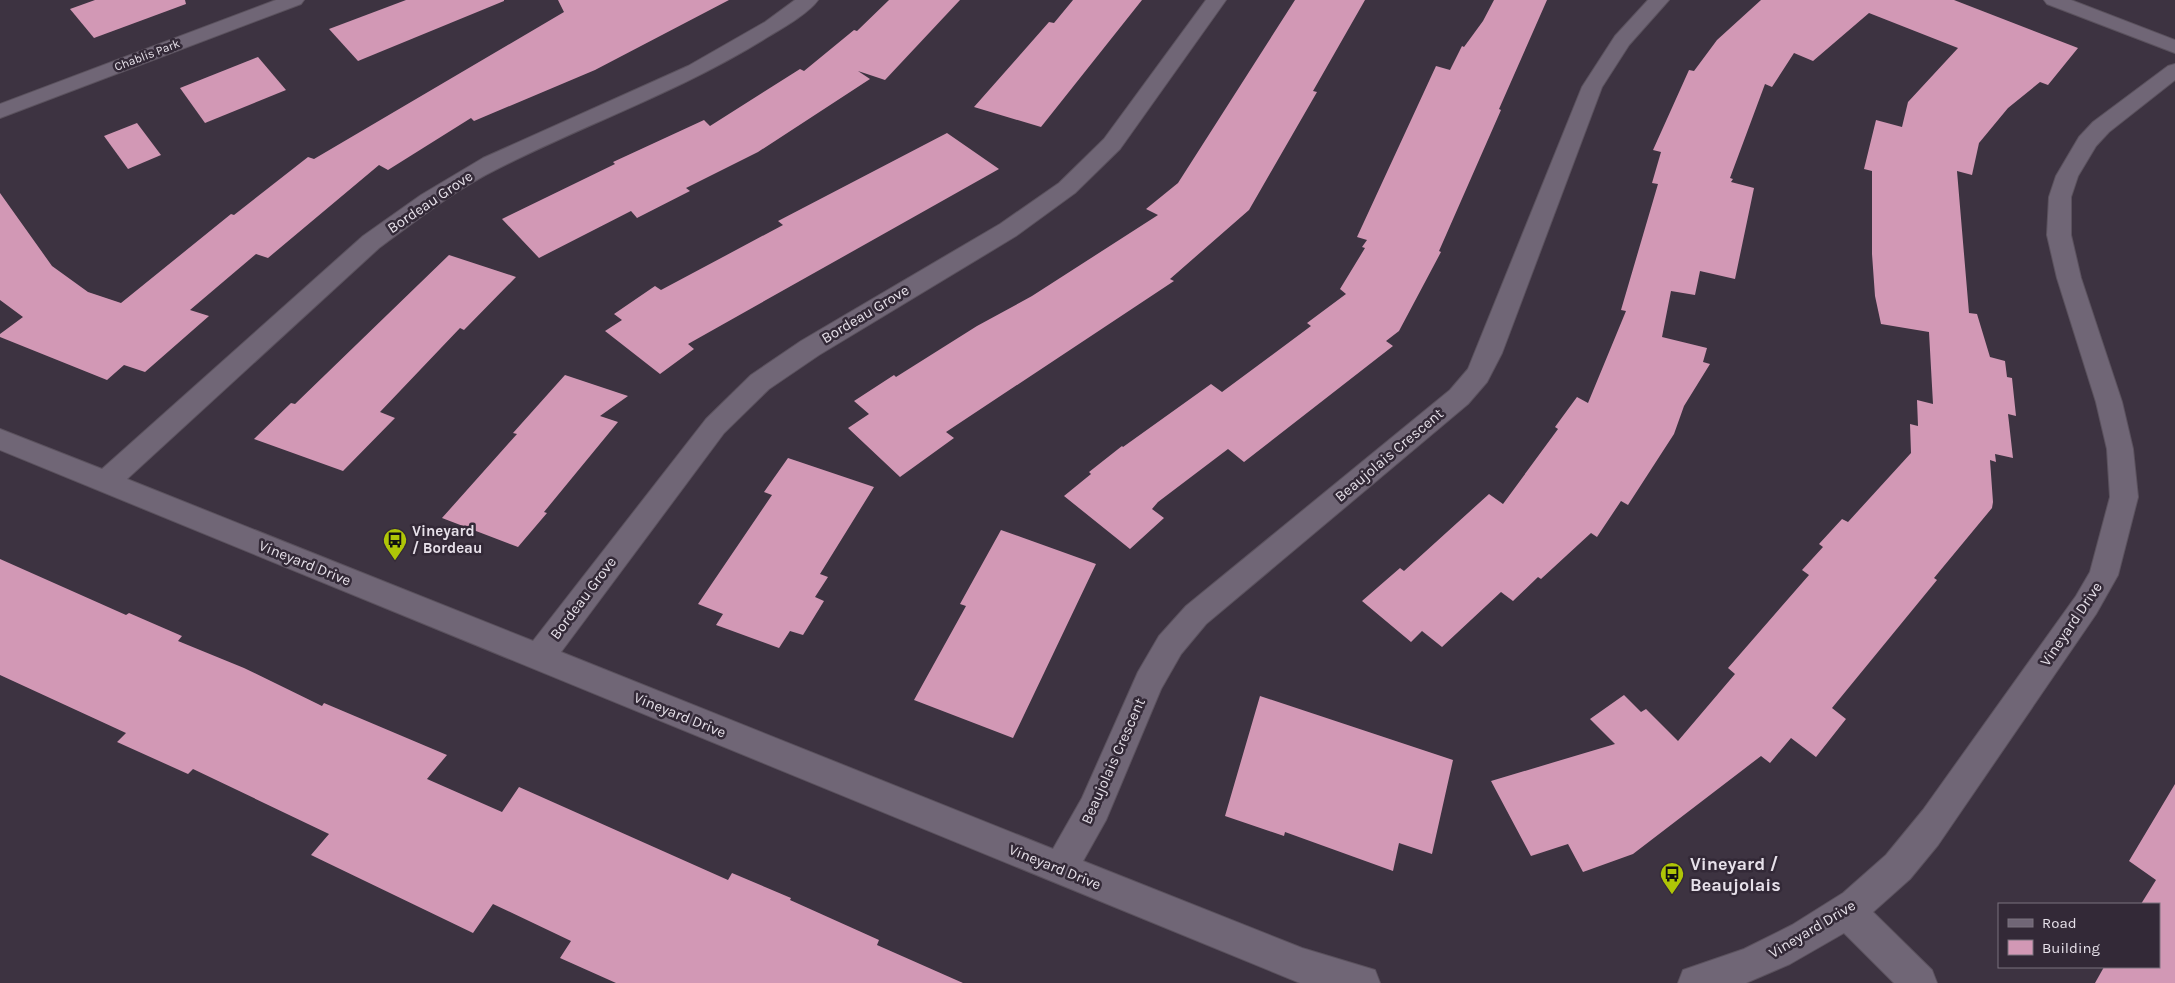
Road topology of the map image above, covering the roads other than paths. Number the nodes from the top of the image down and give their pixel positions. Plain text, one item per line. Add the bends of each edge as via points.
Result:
1 (294, 0) edge
2 (808, 0) edge
3 (1216, 0) edge
4 (1659, 0) edge
5 (2054, 0) edge
6 (2175, 47) edge
7 (2175, 70) edge
8 (0, 111) edge
9 (0, 439) edge
10 (105, 482) junction
11 (539, 657) junction
12 (1060, 869) junction
13 (1847, 911) junction
14 (1362, 983) edge
15 (1696, 983) edge
16 (1919, 983) edge

1 - 8 street, Chablis Park
2 - 10 street, Bordeau Grove via 784,19 699,68 492,163 416,208 371,242
3 - 11 street, Bordeau Grove via 1112,144 1067,188 1008,230 810,348 760,382 715,426
4 - 12 street, Beaujolais Crescent via 1606,62 1592,87 1478,375 1459,397 1196,615 1170,645 1148,682 1094,809
5 - 6 street
7 - 13 street, Vineyard Drive via 2101,127 2087,142 2067,176 2060,197 2059,235 2069,278 2109,402 2120,449 2124,497 2104,575 1939,814 1898,867
9 - 10 street, Vineyard Drive
10 - 11 street, Vineyard Drive
11 - 12 street, Vineyard Drive
12 - 14 street, Vineyard Drive via 1302,966
13 - 15 street, Vineyard Drive via 1782,950 1729,974
13 - 16 street

